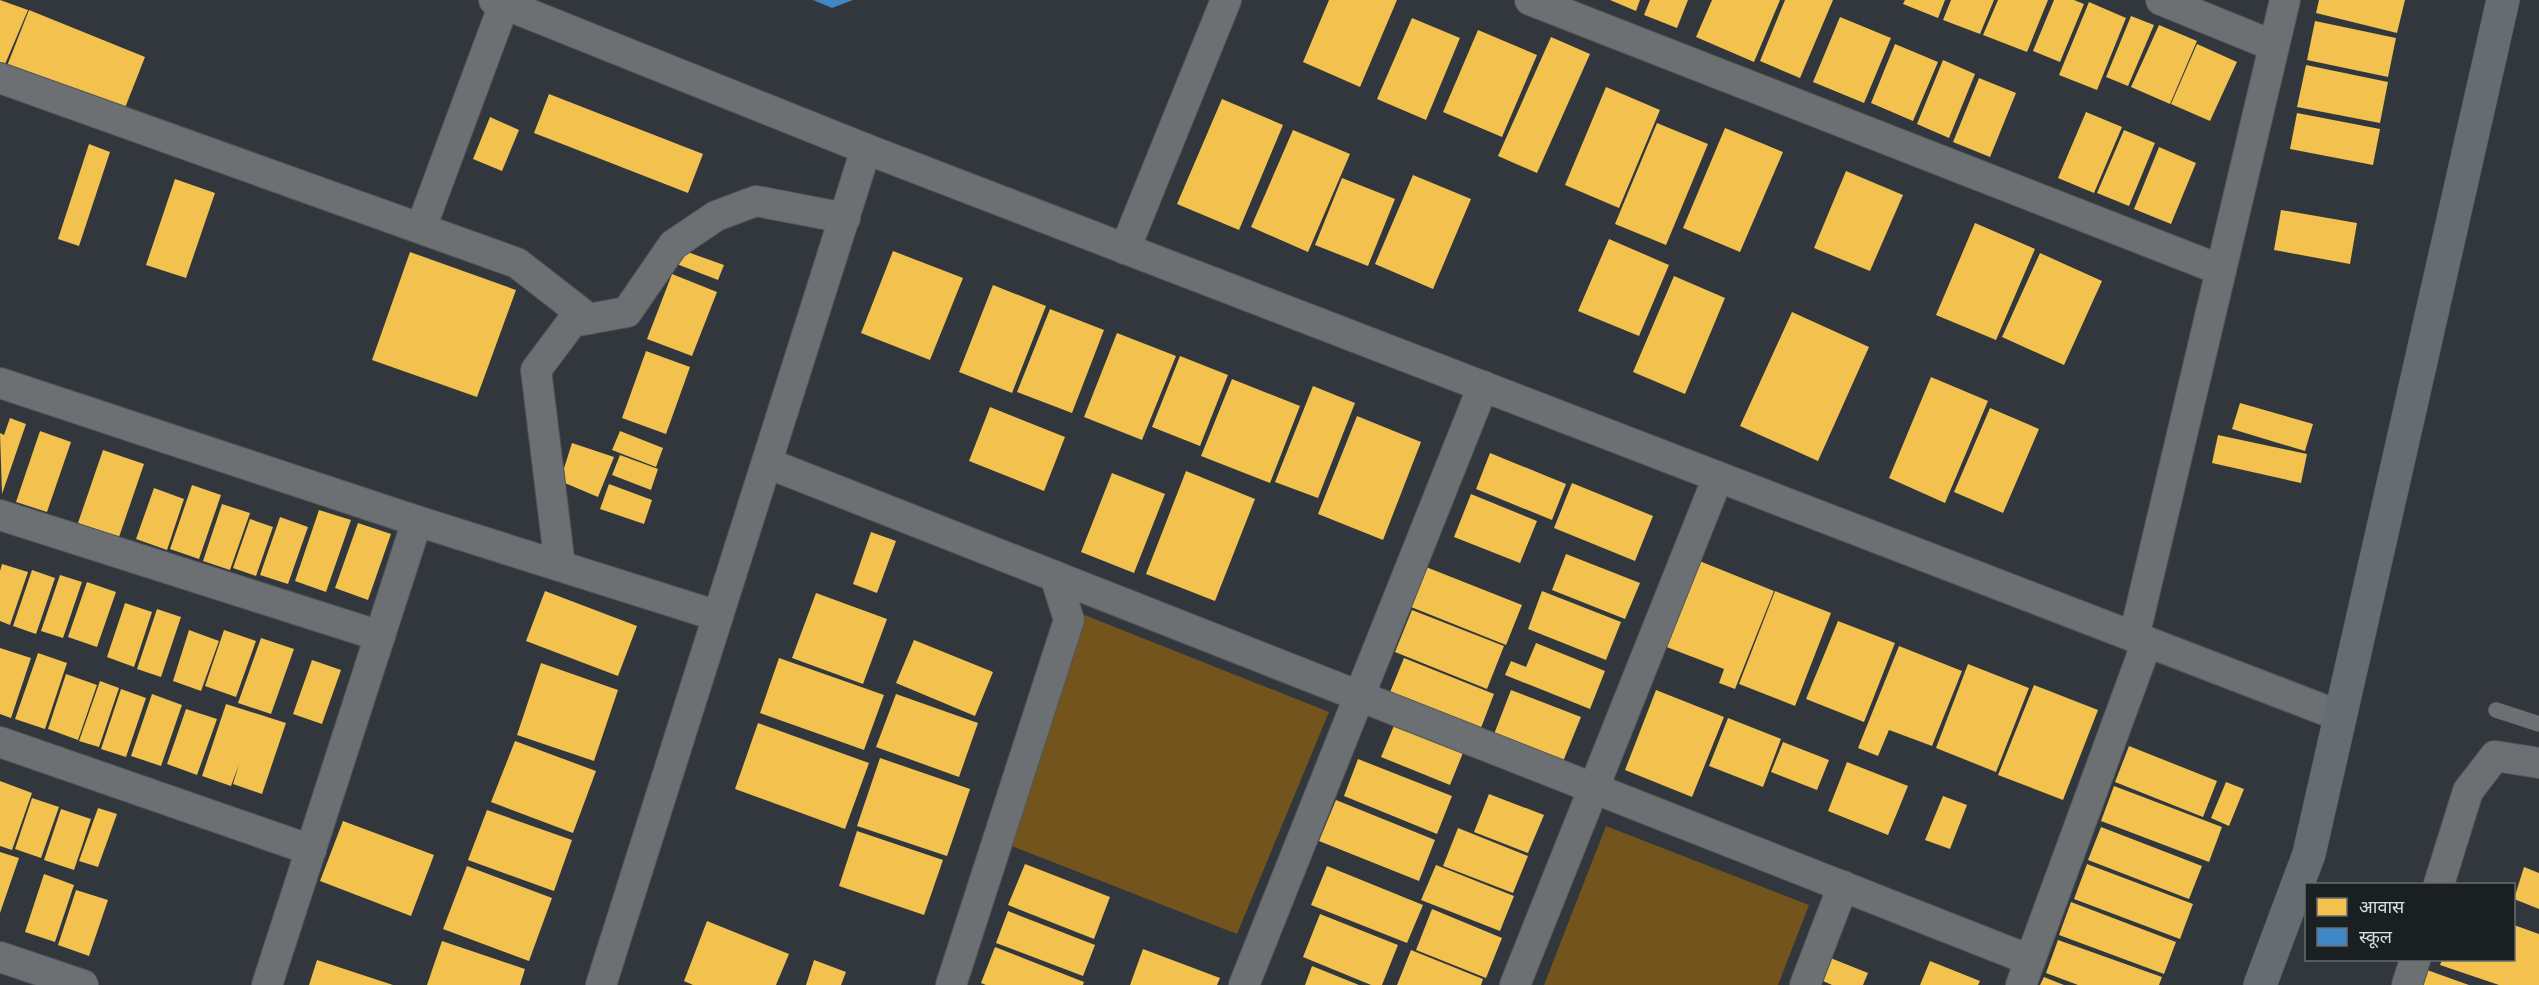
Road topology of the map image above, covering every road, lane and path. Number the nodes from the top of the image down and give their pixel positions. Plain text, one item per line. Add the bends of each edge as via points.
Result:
1 (1226, 0) edge
2 (1530, 0) edge
3 (2161, 0) edge
4 (2285, 0) edge
5 (2503, 0) edge
6 (499, 2) edge
7 (2274, 45) junction
8 (0, 78) edge
9 (866, 149) junction
10 (844, 218) junction
11 (421, 228) junction
12 (1125, 249) junction
13 (2221, 270) junction
14 (589, 319) junction
15 (0, 383) edge
16 (1483, 387) junction
17 (766, 462) junction
18 (1718, 477) junction
19 (0, 515) edge
20 (417, 521) junction
21 (560, 566) junction
22 (1055, 576) junction
23 (718, 616) junction
24 (380, 636) junction
25 (2140, 639) junction
26 (1359, 696) junction
27 (2496, 710) dead end
28 (2340, 716) junction
29 (2539, 724) edge
30 (0, 742) edge
31 (2539, 763) edge
32 (1594, 788) junction
33 (310, 849) junction
34 (2440, 883) edge
35 (1843, 886) junction
36 (0, 957) edge
37 (2415, 961) edge
38 (2026, 972) edge
39 (83, 985) edge
40 (267, 985) edge
41 (601, 985) edge
42 (951, 985) edge
43 (1244, 985) edge
44 (1515, 985) edge
45 (1805, 985) edge
46 (2260, 985) edge
47 (2407, 985) edge

1 - 12 street
2 - 13 street
3 - 7 street
4 - 7 street
5 - 28 street
6 - 9 street
6 - 11 street
7 - 13 street
8 - 11 street
9 - 10 street
9 - 12 street
10 - 14 street via 756,201 716,216 673,245 627,312
10 - 17 street
11 - 14 street via 517,263
12 - 16 street
13 - 25 street
14 - 21 street via 572,322 536,370
15 - 20 street
16 - 18 street
16 - 26 street
17 - 22 street
17 - 23 street
18 - 25 street
18 - 32 street
19 - 24 street
20 - 21 street
20 - 24 street
21 - 23 street
22 - 26 street
22 - 42 street via 1070,621
23 - 41 street
24 - 33 street
25 - 28 street
25 - 38 street
26 - 32 street
26 - 43 street
27 - 29 lane
28 - 46 street via 2308,854
30 - 33 street
31 - 34 street via 2495,756 2468,790
32 - 35 street
32 - 44 street
33 - 40 street
35 - 38 street
35 - 45 street
36 - 39 street
37 - 47 street

